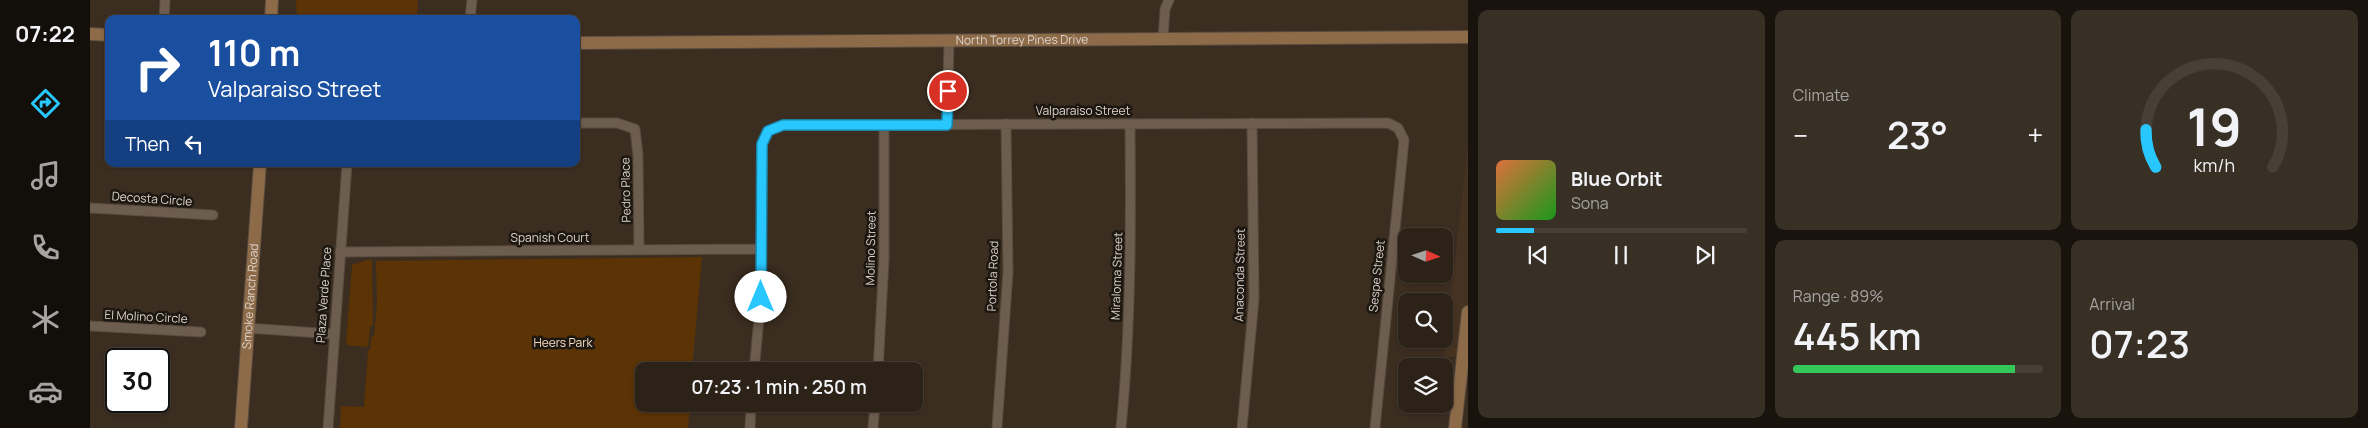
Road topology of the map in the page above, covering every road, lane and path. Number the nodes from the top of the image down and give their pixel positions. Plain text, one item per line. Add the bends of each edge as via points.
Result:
1 (165, 0) edge
2 (272, 0) edge
3 (472, 0) edge
4 (1169, 0) edge
5 (164, 15) edge
6 (271, 15) edge
7 (470, 15) edge
8 (90, 34) edge
9 (105, 35) edge
10 (1468, 37) edge
11 (949, 40) junction
12 (1163, 40) junction
13 (580, 43) edge
14 (580, 123) edge
15 (1252, 123) junction
16 (1006, 124) junction
17 (1130, 124) junction
18 (884, 125) junction
19 (947, 125) junction
20 (1398, 128) joint
21 (260, 167) edge
22 (347, 167) edge
23 (90, 208) edge
24 (212, 215) dead end
25 (761, 249) junction
26 (639, 250) junction
27 (340, 252) junction
28 (1468, 312) edge
29 (90, 326) edge
30 (248, 328) junction
31 (201, 332) dead end
32 (334, 334) junction
33 (1466, 339) edge
34 (755, 362) edge
35 (878, 362) edge
36 (751, 412) edge
37 (874, 412) edge
38 (240, 428) edge
39 (328, 428) edge
40 (750, 428) edge
41 (873, 428) edge
42 (996, 428) edge
43 (1121, 428) edge
44 (1242, 428) edge
45 (1374, 428) edge
46 (1455, 428) edge

1 - 5 street
2 - 6 main road
3 - 7 street
4 - 12 street
8 - 9 main road
10 - 12 main road, North Torrey Pines Drive
11 - 12 main road, North Torrey Pines Drive
11 - 13 main road, North Torrey Pines Drive
11 - 19 street
14 - 26 street, Pedro Place via 617,123 635,129
15 - 17 street, Valparaiso Street
15 - 20 street, Valparaiso Street via 1388,123
15 - 44 street, Anaconda Street via 1254,299
16 - 17 street, Valparaiso Street
16 - 19 street, Valparaiso Street
16 - 42 street, Portola Road via 1008,272
17 - 43 street, Miraloma Street via 1131,230
18 - 19 street, Valparaiso Street
18 - 25 street, Valparaiso Street via 783,125 768,131 762,144
18 - 35 street, Molino Street via 884,260
20 - 45 street, Sespe Street via 1404,140
21 - 30 main road, Smoke Ranch Road
22 - 27 street, Plaza Verde Place
23 - 24 street, Decosta Circle
25 - 26 street, Spanish Court
25 - 34 street via 761,297
26 - 27 street, Spanish Court
27 - 32 street, Plaza Verde Place
28 - 33 main road
29 - 31 street, El Molino Circle
30 - 32 street
30 - 38 main road, Smoke Ranch Road
32 - 39 street, Plaza Verde Place
33 - 46 main road
36 - 40 street
37 - 41 street

